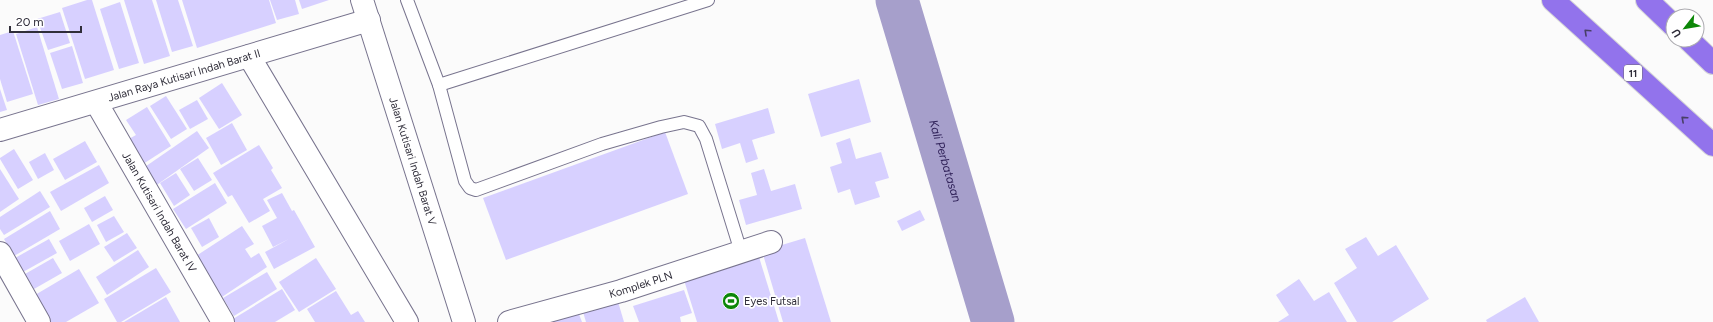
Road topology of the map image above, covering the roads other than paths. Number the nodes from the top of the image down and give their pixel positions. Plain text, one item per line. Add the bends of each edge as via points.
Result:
1 (407, 0) edge
2 (708, 0) edge
3 (1553, 0) edge
4 (1647, 0) edge
5 (365, 10) edge
6 (1665, 17) edge
7 (1697, 48) edge
8 (249, 56) junction
9 (1713, 63) edge
10 (439, 85) junction
11 (96, 102) junction
12 (0, 130) edge
13 (1713, 145) edge
14 (771, 242) dead end
15 (741, 252) junction
16 (0, 253) edge
17 (39, 322) edge
18 (223, 322) edge
19 (407, 322) edge
20 (464, 322) edge
21 (509, 322) edge

1 - 10 lane
2 - 10 lane
13 -> 3 highway, 11
4 - 6 highway
5 - 8 street, Jalan Raya Kutisari Indah Barat II
5 - 20 street, Jalan Kutisari Indah Barat V
7 - 9 highway
8 - 11 street, Jalan Raya Kutisari Indah Barat II
8 - 19 street
10 - 15 lane via 465,181 470,188 476,190 602,144 660,127 684,122 699,126 706,139
11 - 12 street, Jalan Raya Kutisari Indah Barat II
11 - 18 street, Jalan Kutisari Indah Barat IV
14 - 15 street, Komplek PLN
15 - 21 street, Komplek PLN via 621,291
16 - 17 street

